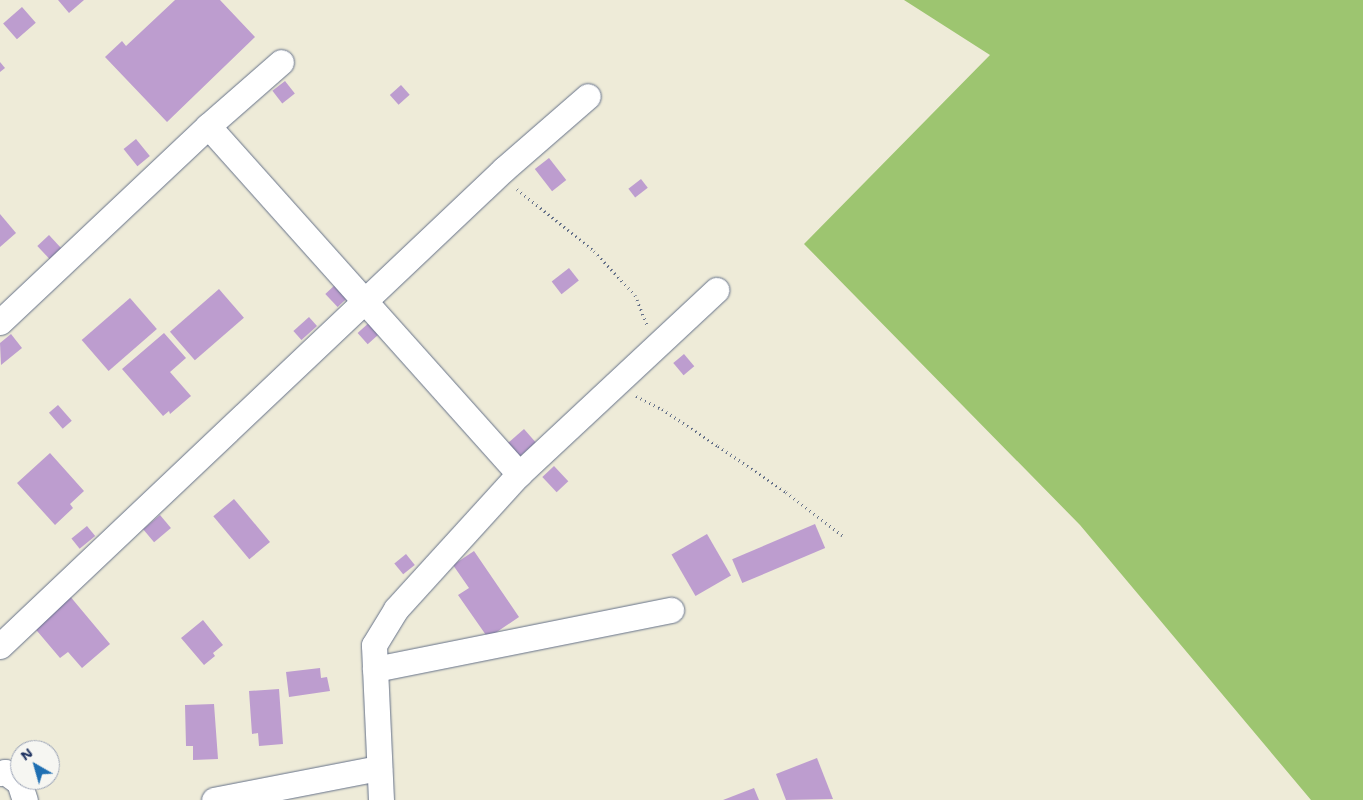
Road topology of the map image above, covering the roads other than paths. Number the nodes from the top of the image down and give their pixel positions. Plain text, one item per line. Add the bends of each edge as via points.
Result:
1 (281, 62) dead end
2 (588, 96) dead end
3 (208, 126) junction
4 (716, 290) dead end
5 (365, 303) junction
6 (0, 322) edge
7 (519, 474) junction
8 (672, 610) dead end
9 (0, 646) edge
10 (375, 669) junction
11 (379, 768) junction
12 (0, 773) edge
13 (25, 800) edge
14 (214, 800) edge
15 (381, 800) edge

1 - 3 street
2 - 5 street via 499,174
3 - 5 street
3 - 6 street
4 - 7 street
5 - 7 street
5 - 9 street
7 - 10 street via 396,609 374,645
8 - 10 street
10 - 11 street
11 - 14 street
11 - 15 street
12 - 13 street via 5,772 19,782

